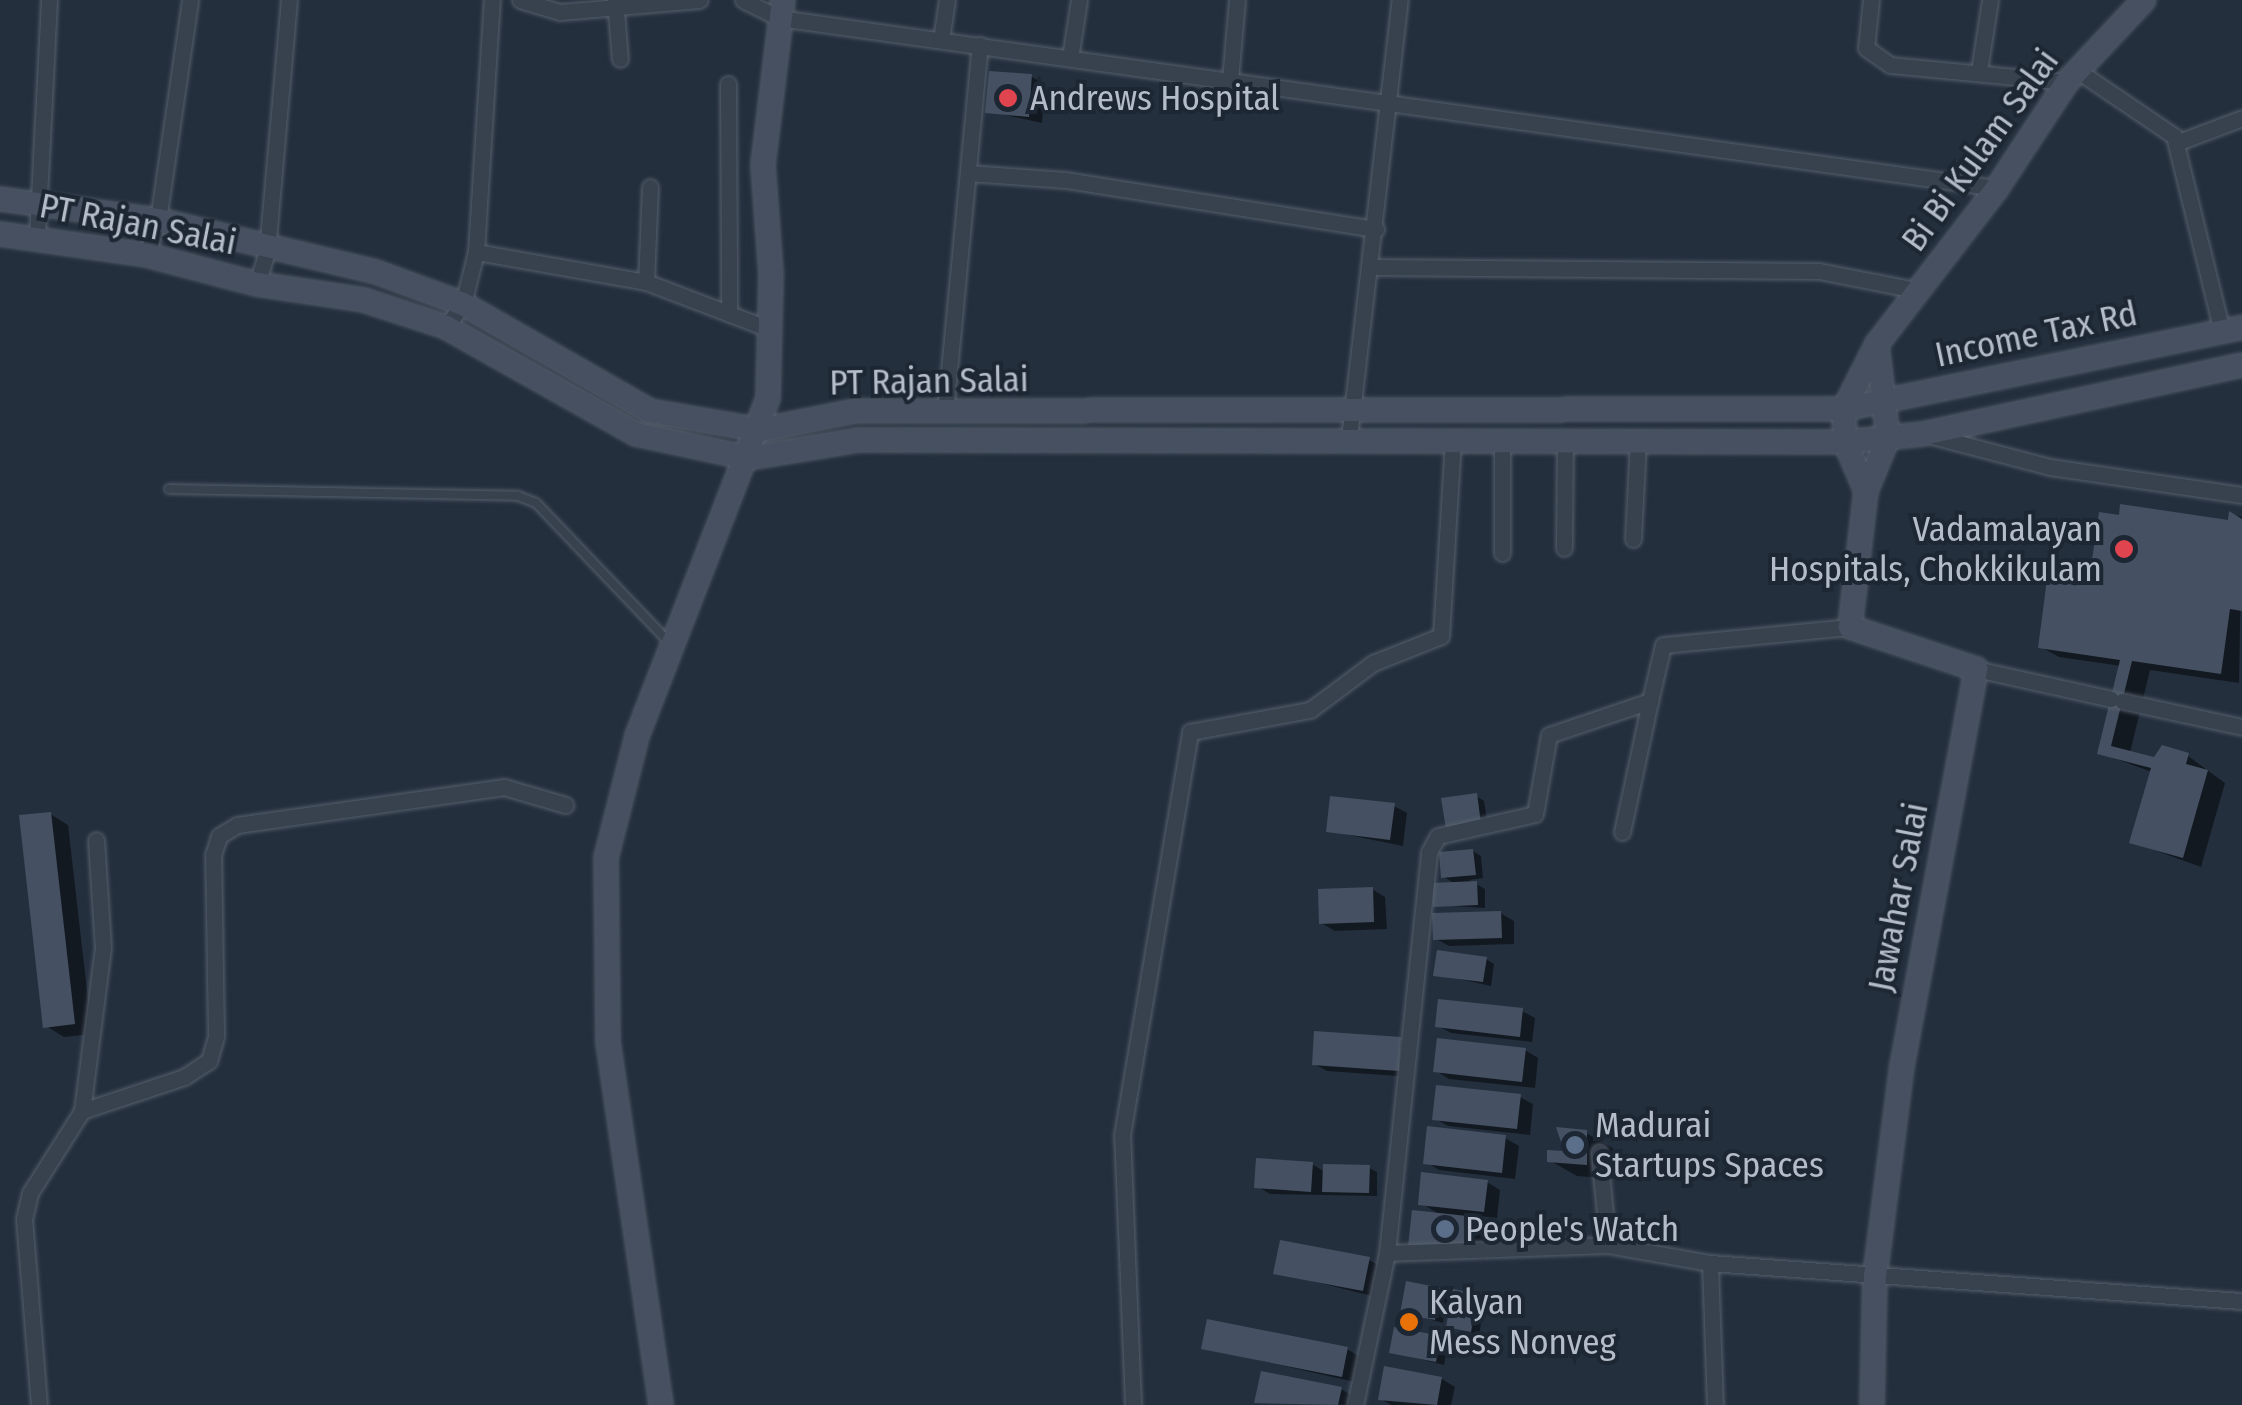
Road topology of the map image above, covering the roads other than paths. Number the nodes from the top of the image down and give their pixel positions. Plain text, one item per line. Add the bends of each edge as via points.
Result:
1 (49, 0) edge
2 (190, 0) edge
3 (289, 0) edge
4 (492, 0) edge
5 (520, 0) edge
6 (699, 0) edge
7 (743, 0) edge
8 (947, 0) edge
9 (1079, 0) edge
10 (1238, 0) edge
11 (1400, 0) edge
12 (1871, 0) edge
13 (1990, 0) edge
14 (2144, 0) edge
15 (616, 4) edge
16 (781, 9) edge
17 (941, 40) junction
18 (980, 46) junction
19 (1070, 58) junction
20 (620, 59) dead end
21 (1980, 71) junction
22 (2072, 77) junction
23 (1230, 80) junction
24 (728, 84) dead end
25 (1389, 102) junction
26 (2242, 118) edge
27 (2176, 143) junction
28 (968, 172) junction
29 (650, 187) dead end
30 (1997, 188) junction
31 (0, 199) edge
32 (42, 205) junction
33 (158, 220) junction
34 (1376, 228) junction
35 (0, 234) edge
36 (37, 237) junction
37 (267, 250) junction
38 (476, 252) junction
39 (147, 255) junction
40 (1372, 267) junction
41 (646, 282) junction
42 (257, 284) junction
43 (1920, 291) junction
44 (463, 304) junction
45 (729, 313) junction
46 (446, 327) junction
47 (770, 328) junction
48 (2232, 329) edge
49 (1876, 344) junction
50 (2242, 365) edge
51 (1886, 402) junction
52 (1844, 409) junction
53 (944, 413) junction
54 (1096, 414) junction
55 (1350, 414) junction
56 (760, 430) junction
57 (1923, 434) junction
58 (1349, 438) junction
59 (1888, 438) junction
60 (1091, 439) junction
61 (1453, 441) junction
62 (1502, 441) junction
63 (1565, 441) junction
64 (1638, 442) junction
65 (1844, 442) junction
66 (749, 458) junction
67 (168, 489) dead end
68 (1866, 492) junction
69 (2242, 495) edge
70 (1633, 539) dead end
71 (1564, 548) dead end
72 (1502, 553) dead end
73 (1850, 627) junction
74 (674, 647) junction
75 (1976, 670) junction
76 (1650, 701) junction
77 (2242, 728) edge
78 (565, 805) dead end
79 (1622, 832) dead end
80 (96, 840) dead end
81 (82, 1111) junction
82 (1599, 1152) dead end
83 (1608, 1245) junction
84 (1386, 1254) junction
85 (1710, 1263) junction
86 (1876, 1276) junction
87 (2242, 1301) edge
88 (38, 1405) edge
89 (661, 1405) edge
90 (1132, 1405) edge
91 (1355, 1405) edge
92 (1715, 1405) edge
93 (1872, 1405) edge

1 - 32 street
2 - 33 street
3 - 37 street
4 - 38 street
5 - 15 street via 560,12
6 - 15 street
7 - 16 street
8 - 17 street
9 - 19 street
10 - 23 street
11 - 25 street
12 - 21 street via 1866,48 1878,60
13 - 21 street
14 - 22 main road, Bi Bi Kulam Salai
15 - 20 street
16 - 17 street
16 - 47 main road via 764,165
17 - 18 street
18 - 19 street
18 - 28 street
19 - 23 street
21 - 22 street
22 - 27 street
22 - 30 main road, Bi Bi Kulam Salai
23 - 25 street
24 - 45 street
25 - 30 street
25 - 34 street
26 - 27 street
27 - 48 street
28 - 34 street via 1066,180
28 - 53 street
29 - 41 street
30 - 43 main road, Bi Bi Kulam Salai
31 - 32 main road, PT Rajan Salai
32 - 33 main road, PT Rajan Salai
32 - 36 street
33 - 37 main road, PT Rajan Salai
33 - 39 street
34 - 40 street
35 - 36 main road, PT Rajan Salai
36 - 39 main road, PT Rajan Salai
37 - 42 street
37 - 44 main road, PT Rajan Salai via 376,272
38 - 41 street
38 - 44 street
39 - 42 main road, PT Rajan Salai
40 - 43 street via 1819,271
40 - 55 street
41 - 45 street
42 - 46 main road, PT Rajan Salai via 364,300
43 - 49 main road, Bi Bi Kulam Salai
44 - 46 street
44 - 56 main road, PT Rajan Salai via 650,411
45 - 47 street
46 - 66 main road, PT Rajan Salai via 636,434
47 - 56 main road
48 - 51 main road, Income Tax Rd
49 - 51 main road
49 - 52 main road, Bi Bi Kulam Salai
50 - 57 main road
51 - 52 main road, Income Tax Rd
51 - 59 main road
52 - 55 main road, PT Rajan Salai
52 - 65 main road, Bi Bi Kulam Salai
53 - 54 main road, PT Rajan Salai
53 - 56 main road, PT Rajan Salai via 855,411
54 - 55 main road, PT Rajan Salai
54 - 60 main road
55 - 58 street
56 - 66 main road
57 - 59 main road
57 - 69 street via 2050,467
58 - 60 main road, PT Rajan Salai
58 - 61 main road, PT Rajan Salai
59 - 65 main road
59 - 68 main road
60 - 66 main road, PT Rajan Salai via 858,440
61 - 62 main road, PT Rajan Salai
61 - 90 street via 1442,636 1373,663 1310,710 1190,732 1122,1134
62 - 63 main road, PT Rajan Salai
62 - 72 street
63 - 64 main road, PT Rajan Salai
63 - 71 street
64 - 65 main road, PT Rajan Salai
64 - 70 street
65 - 68 main road
66 - 74 main road
67 - 74 lane via 518,496 536,503
68 - 73 main road
73 - 75 main road
73 - 76 street via 1663,645
74 - 89 main road via 637,736 606,858 608,1043
75 - 77 street
75 - 86 main road, Jawahar Salai via 1902,1066
76 - 79 street
76 - 84 street via 1549,736 1536,814 1438,836 1429,852
78 - 81 street via 504,787 228,830 213,854 216,1036 209,1060 184,1077
80 - 81 street via 103,948
81 - 88 street via 30,1193 24,1219
82 - 83 street
83 - 84 street
83 - 85 street
84 - 91 street
85 - 86 street
85 - 92 street
86 - 87 street
86 - 93 main road, Jawahar Salai

